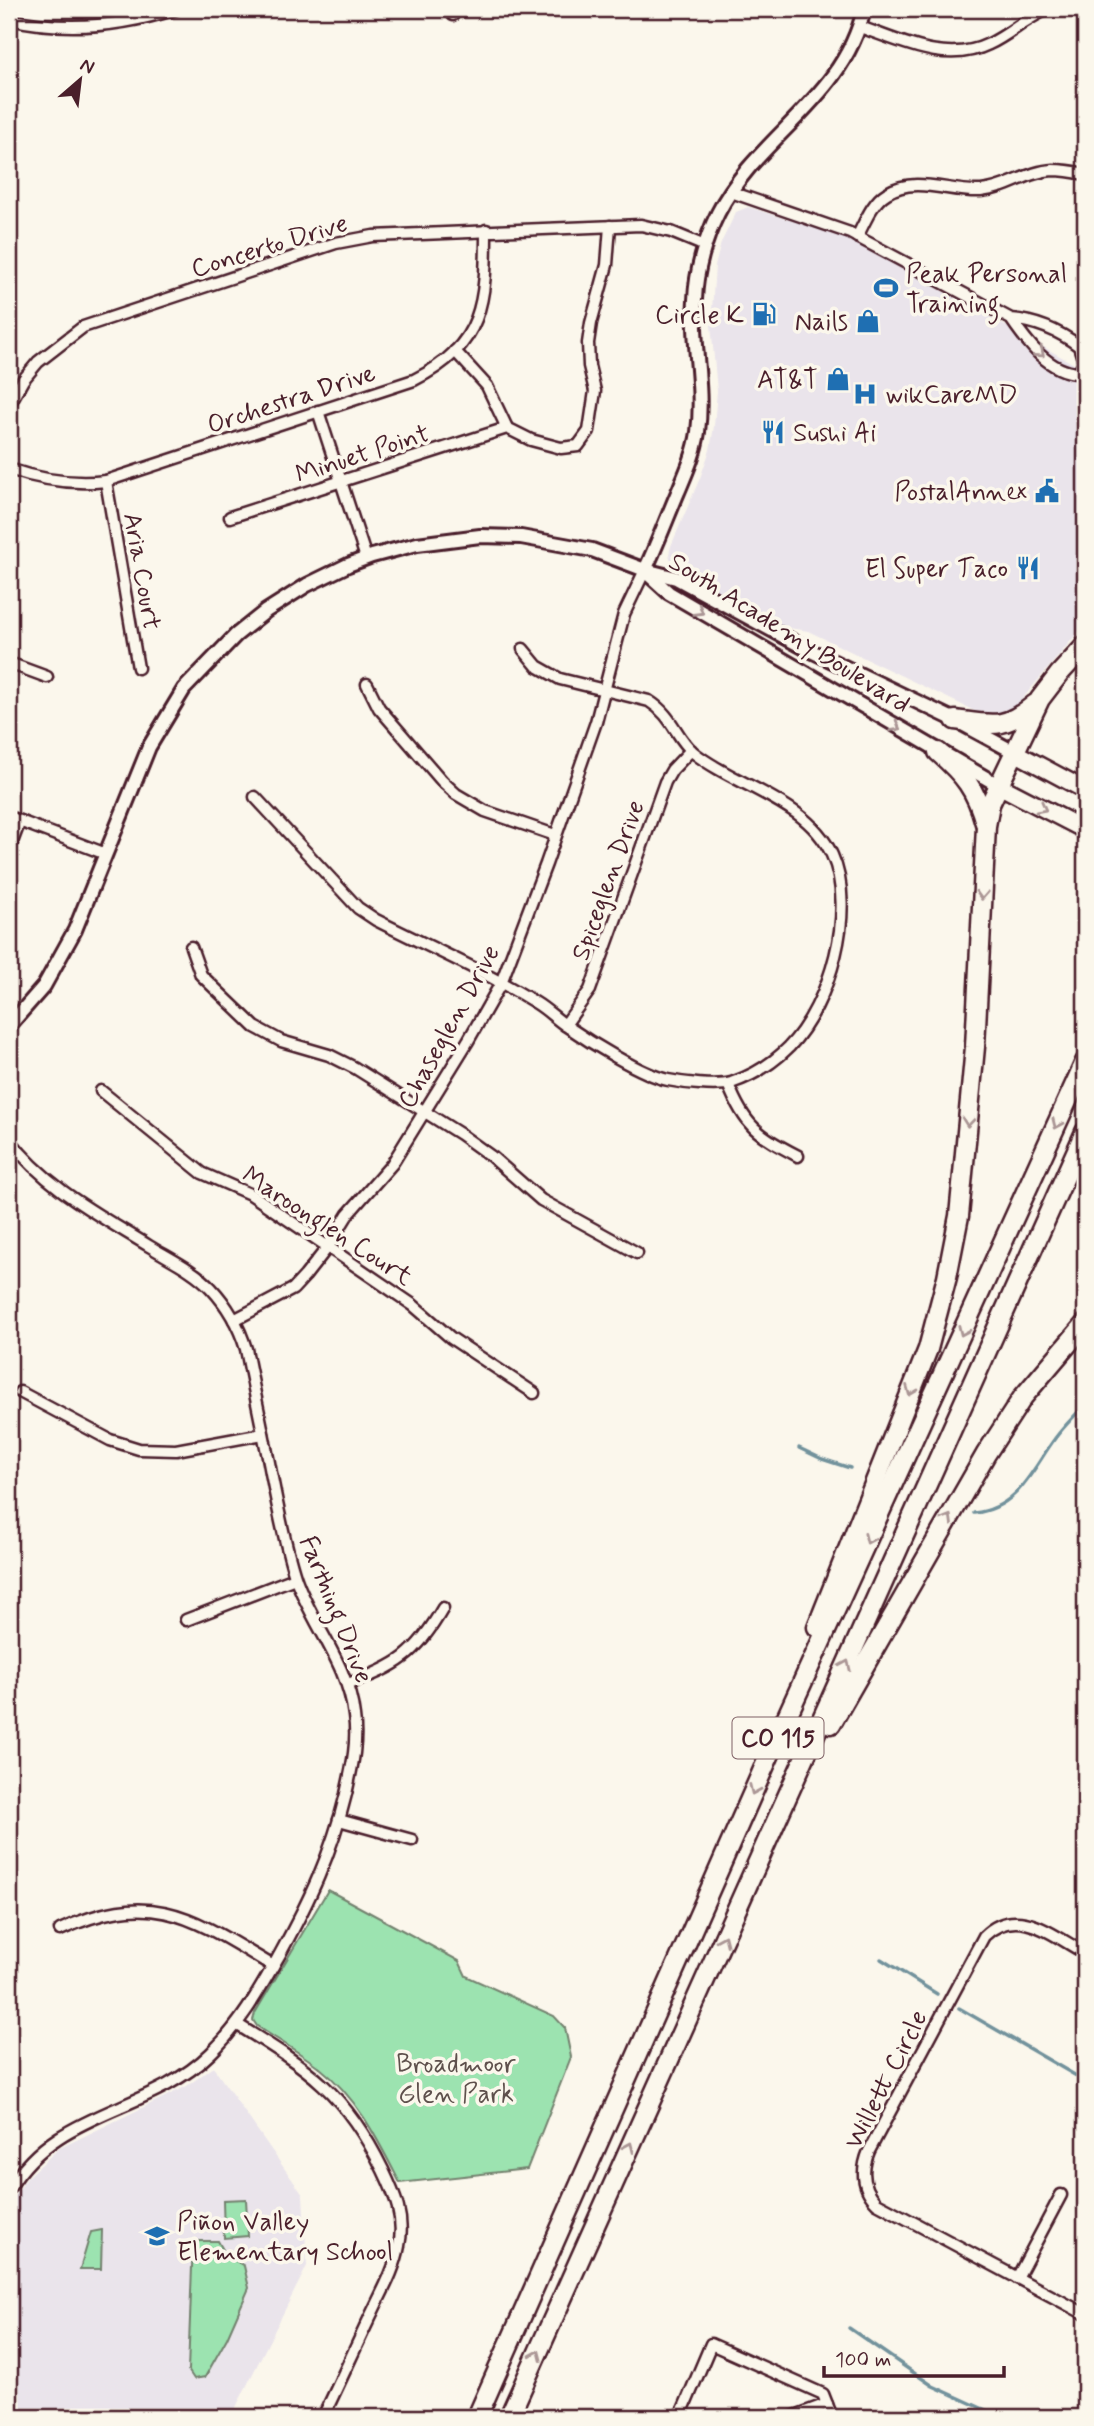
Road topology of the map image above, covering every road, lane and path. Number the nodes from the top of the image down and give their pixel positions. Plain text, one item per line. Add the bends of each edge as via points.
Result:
1 (176, 9) edge
2 (864, 9) edge
3 (1049, 9) edge
4 (9, 19) edge
5 (860, 27) junction
6 (1085, 174) edge
7 (731, 192) junction
8 (610, 226) junction
9 (486, 230) junction
10 (857, 237) junction
11 (705, 246) junction
12 (1011, 319) junction
13 (455, 351) junction
14 (1085, 362) edge
15 (9, 405) edge
16 (318, 411) junction
17 (507, 428) junction
18 (9, 469) edge
19 (106, 481) junction
20 (340, 481) junction
21 (230, 517) dead end
22 (366, 558) junction
23 (645, 570) junction
24 (1085, 646) edge
25 (523, 649) dead end
26 (9, 663) edge
27 (138, 668) dead end
28 (47, 677) dead end
29 (367, 684) dead end
30 (604, 690) junction
31 (1040, 699) junction
32 (956, 720) junction
33 (691, 750) junction
34 (938, 752) junction
35 (1014, 752) junction
36 (998, 785) junction
37 (1085, 790) edge
38 (255, 797) dead end
39 (9, 817) edge
40 (20, 821) junction
41 (986, 827) junction
42 (1085, 830) edge
43 (555, 835) junction
44 (9, 850) edge
45 (106, 854) junction
46 (191, 947) dead end
47 (500, 983) junction
48 (565, 1025) junction
49 (9, 1026) edge
50 (1085, 1062) edge
51 (728, 1084) junction
52 (101, 1091) dead end
53 (425, 1112) junction
54 (1085, 1132) edge
55 (9, 1139) edge
56 (797, 1156) dead end
57 (327, 1248) junction
58 (637, 1252) dead end
59 (234, 1320) junction
60 (1085, 1324) edge
61 (20, 1392) dead end
62 (534, 1393) dead end
63 (263, 1434) junction
64 (295, 1578) junction
65 (443, 1608) dead end
66 (186, 1620) dead end
67 (348, 1684) junction
68 (774, 1747) junction
69 (781, 1813) junction
70 (339, 1821) junction
71 (412, 1840) dead end
72 (60, 1930) dead end
73 (1085, 1953) edge
74 (273, 1966) junction
75 (238, 2025) junction
76 (9, 2189) edge
77 (1061, 2195) dead end
78 (1017, 2277) junction
79 (1085, 2314) edge
80 (827, 2404) junction
81 (323, 2417) edge
82 (477, 2417) edge
83 (509, 2417) edge
84 (680, 2417) edge
85 (792, 2417) edge
86 (832, 2417) edge

1 - 4 street via 98,26 35,25
2 - 5 street
3 - 5 street via 971,51 928,51
5 - 7 street via 830,81
6 - 10 street via 1040,172 980,191 906,186 877,201
7 - 10 street
7 - 11 street
8 - 9 street, Concerto Drive
8 - 11 street, Concerto Drive via 641,225
8 - 17 street via 607,265 588,343 595,391 589,431 578,446 561,448
9 - 13 street, Orchestra Drive via 482,305
9 - 15 street, Concerto Drive via 373,236 336,243 83,327 38,362
10 - 12 street
11 - 23 street via 694,301 700,372 698,436
12 - 14 street via 1042,325 1073,341
12 -> 14 street via 1025,340 1059,368 1079,373
13 - 16 street, Orchestra Drive via 436,369 414,380
13 - 17 street via 487,386
16 - 19 street, Orchestra Drive
16 - 20 street
17 - 20 street, Minuet Point
18 - 19 street, Orchestra Drive via 61,482
19 - 27 street, Aria Court
20 - 21 street, Minuet Point
20 - 22 street
22 - 23 street via 449,539 521,537 592,550
22 - 45 street via 307,585 266,611 184,689 149,747
23 - 30 street, Chaseglen Drive via 624,614
23 - 32 street, South Academy Boulevard via 676,578 805,648
23 -> 34 street, South Academy Boulevard via 669,593
24 - 31 highway
25 - 30 street via 547,673
26 - 28 street
29 - 43 street via 379,708 456,794 485,811
30 - 33 street via 660,708
30 - 43 street, Chaseglen Drive
31 - 32 highway via 1008,723
31 - 35 highway
32 - 35 street, South Academy Boulevard
33 - 48 street, Spiceglen Drive via 665,782 590,990
33 - 51 street via 780,803 815,830 831,853 843,906 831,969 803,1028 771,1062
34 - 36 street, South Academy Boulevard
34 - 41 highway via 974,790
35 - 36 highway
35 - 37 highway, South Academy Boulevard
36 - 41 highway
36 -> 42 highway, South Academy Boulevard
38 - 47 street via 358,908
39 - 40 street
40 - 44 street
40 - 45 street
41 -> 68 highway via 975,1047 959,1216 947,1277 928,1349
43 - 47 street, Chaseglen Drive
45 - 49 street via 57,964
46 - 53 street via 201,975 255,1027 281,1041 329,1055
47 - 48 street
47 - 53 street, Chaseglen Drive
48 - 51 street via 667,1080
50 -> 68 highway, CO 115
51 - 56 street via 744,1119 763,1138
52 - 57 street, Maroonglen Court via 202,1172 252,1195
53 - 57 street, Chaseglen Drive via 392,1164 348,1214
53 - 58 street via 492,1157 541,1200
69 -> 54 highway, CO 115
55 - 59 street, Farthing Drive via 66,1194 202,1280
57 - 59 street, Chaseglen Drive via 293,1289
57 - 62 street, Maroonglen Court
59 - 63 street, Farthing Drive via 246,1349
69 -> 60 highway via 986,1454 1023,1397
61 - 63 street via 110,1440 139,1449 176,1450
63 - 64 street, Farthing Drive
64 - 66 street
64 - 67 street, Farthing Drive
65 - 67 street via 411,1653
67 - 70 street, Farthing Drive via 356,1746
68 -> 82 highway, CO 115
83 -> 69 highway, CO 115
70 - 71 street
70 - 74 street, Farthing Drive via 314,1890
72 - 74 street via 85,1918 124,1909 166,1912 200,1923
73 - 78 street, Willett Circle via 1021,1921 1004,1922 984,1936 865,2160 863,2177 877,2203
74 - 75 street, Farthing Drive
75 - 76 street, Farthing Drive via 189,2072 47,2144
75 - 81 street via 316,2076 340,2099 364,2132 400,2213 400,2243 393,2270
77 - 78 street
78 - 79 street, Willett Circle
80 - 84 street via 823,2394 711,2344
80 - 85 street
80 - 86 street

